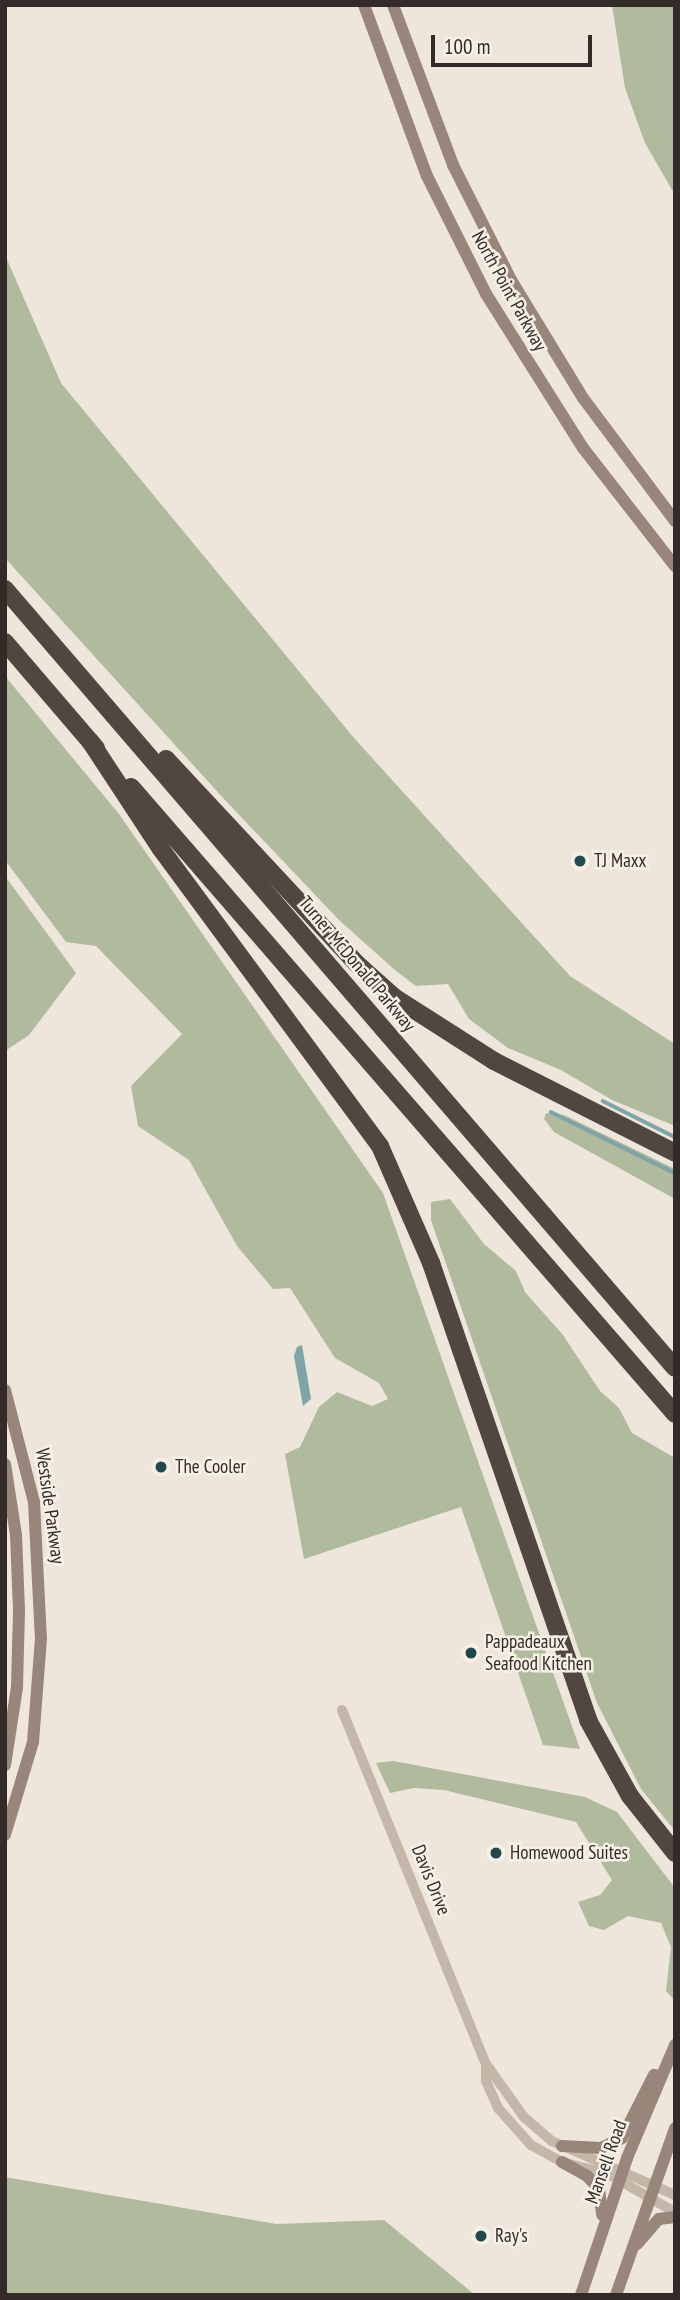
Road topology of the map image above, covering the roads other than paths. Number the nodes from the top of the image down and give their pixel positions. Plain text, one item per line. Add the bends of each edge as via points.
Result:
1 (363, 5) edge
2 (393, 5) edge
3 (675, 521) edge
4 (675, 566) edge
5 (5, 589) edge
6 (5, 642) edge
7 (121, 719) junction
8 (90, 741) junction
9 (675, 1153) edge
10 (675, 1368) edge
11 (5, 1390) edge
12 (675, 1414) edge
13 (5, 1464) edge
14 (342, 1710) dead end
15 (5, 1765) edge
16 (5, 1835) edge
17 (675, 1853) edge
18 (675, 2045) edge
19 (667, 2062) junction
20 (486, 2064) junction
21 (524, 2117) junction
22 (675, 2128) edge
23 (514, 2129) junction
24 (562, 2146) junction
25 (562, 2162) junction
26 (621, 2175) junction
27 (651, 2191) junction
28 (675, 2195) edge
29 (675, 2214) edge
30 (593, 2255) junction
31 (625, 2266) junction
32 (581, 2295) edge
33 (616, 2295) edge

1 - 4 main road, North Point Parkway via 422,164 486,294 583,449
2 - 3 main road, North Point Parkway via 453,165 511,280 590,409
5 - 7 highway, Turner McDonald Parkway
6 - 8 highway
7 - 9 highway via 192,782 356,963 394,997 494,1061
7 - 10 highway, Turner McDonald Parkway
8 - 12 highway
8 - 17 highway via 161,849 380,1146 431,1264 588,1720 629,1796
11 - 16 main road, Westside Parkway via 34,1502 41,1647 33,1742
13 - 15 main road, Westside Parkway via 19,1570 18,1687
14 - 20 street, Davis Drive
18 - 19 main road, Mansell Road
19 - 24 main road via 649,2080 622,2138 601,2148
19 - 26 main road, Mansell Road
20 - 21 street, Davis Drive
20 - 23 street, Davis Drive via 491,2093
21 - 23 street
21 - 24 street, Davis Drive
22 - 27 main road
23 - 25 street, Davis Drive via 531,2145
24 - 26 street, Davis Drive
25 - 26 street, Davis Drive
25 - 30 main road via 587,2176 602,2196 604,2207
26 - 27 street
26 - 30 main road, Mansell Road
27 - 28 street
27 - 29 street
27 - 31 main road
29 - 31 main road via 649,2226
30 - 32 main road, Mansell Road
31 - 33 main road

